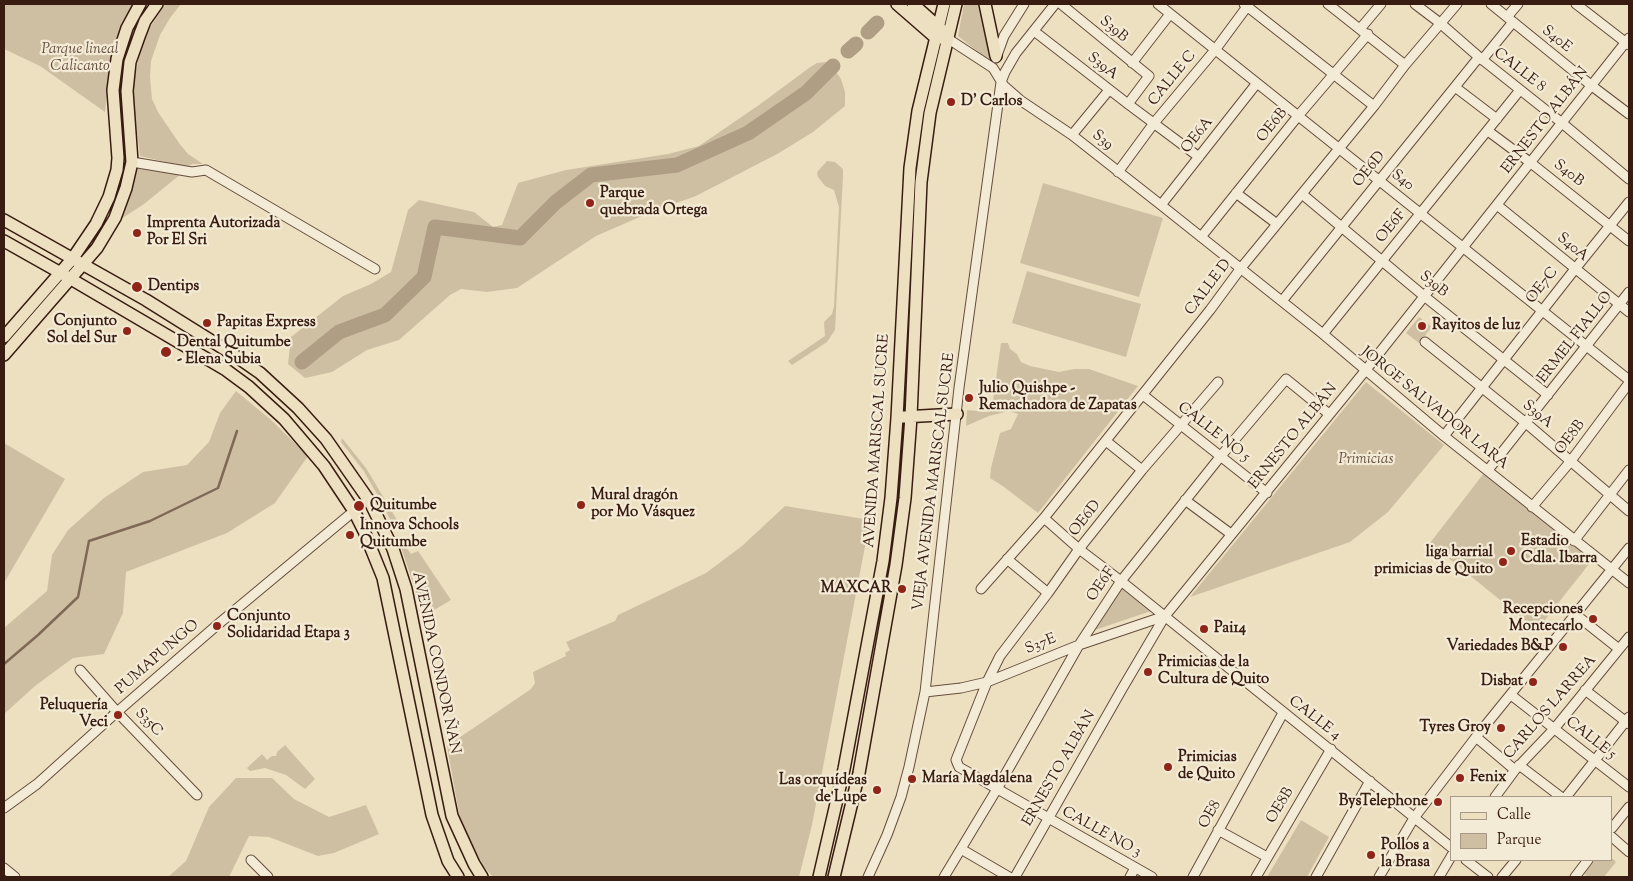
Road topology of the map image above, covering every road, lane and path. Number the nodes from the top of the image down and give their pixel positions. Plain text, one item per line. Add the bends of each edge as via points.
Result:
1 (140, 4) edge
2 (157, 4) edge
3 (897, 4) edge
4 (913, 4) edge
5 (944, 4) edge
6 (956, 4) edge
7 (985, 4) edge
8 (1024, 4) edge
9 (1055, 4) edge
10 (1061, 4) edge
11 (1158, 4) edge
12 (1175, 4) edge
13 (1328, 4) edge
14 (1381, 4) edge
15 (1415, 4) edge
16 (1457, 4) edge
17 (1491, 4) edge
18 (1518, 4) edge
19 (1576, 4) edge
20 (1247, 5) edge
21 (1169, 13) junction
22 (1510, 20) junction
23 (1440, 23) junction
24 (127, 28) junction
25 (1034, 31) junction
26 (1364, 32) junction
27 (140, 34) junction
28 (941, 34) junction
29 (1628, 42) edge
30 (1215, 50) junction
31 (996, 56) junction
32 (1480, 59) junction
33 (1132, 63) junction
34 (1405, 65) junction
35 (993, 68) junction
36 (1334, 75) junction
37 (1001, 82) junction
38 (1257, 83) junction
39 (1592, 86) junction
40 (1455, 87) junction
41 (1109, 90) junction
42 (1520, 90) junction
43 (1128, 104) junction
44 (1374, 106) junction
45 (1629, 114) edge
46 (1298, 116) junction
47 (1497, 119) junction
48 (1154, 123) junction
49 (1562, 123) junction
50 (1488, 131) junction
51 (1072, 135) junction
52 (1339, 149) junction
53 (1200, 157) junction
54 (132, 162) junction
55 (1531, 163) junction
56 (1118, 172) junction
57 (1629, 179) edge
58 (1379, 181) junction
59 (1236, 193) junction
60 (1302, 194) junction
61 (1629, 202) edge
62 (1161, 205) junction
63 (1497, 205) junction
64 (1421, 214) junction
65 (4, 220) edge
66 (1277, 224) junction
67 (1610, 226) junction
68 (1342, 227) junction
69 (1201, 237) junction
70 (4, 241) edge
71 (1629, 241) edge
72 (1463, 248) junction
73 (73, 258) junction
74 (1382, 261) junction
75 (84, 264) junction
76 (1241, 268) junction
77 (376, 269) dead end
78 (1575, 269) junction
79 (59, 272) junction
80 (70, 279) junction
81 (1629, 292) edge
82 (1424, 296) junction
83 (1282, 301) junction
84 (1620, 305) junction
85 (1541, 311) junction
86 (1629, 312) edge
87 (902, 315) junction
88 (916, 316) junction
89 (1323, 334) junction
90 (4, 336) edge
91 (1425, 342) dead end
92 (1586, 347) junction
93 (4, 356) edge
94 (1503, 360) junction
95 (1365, 371) junction
96 (1218, 382) dead end
97 (1629, 382) edge
98 (1481, 388) junction
99 (1143, 395) junction
100 (1548, 395) junction
101 (956, 414) junction
102 (1329, 414) junction
103 (911, 416) junction
104 (897, 418) junction
105 (1526, 423) junction
106 (1180, 425) junction
107 (1444, 436) junction
108 (1106, 441) junction
109 (1220, 457) junction
110 (1570, 462) junction
111 (1142, 470) junction
112 (1488, 470) junction
113 (1629, 470) edge
114 (1267, 493) junction
115 (1610, 494) junction
116 (1185, 500) junction
117 (1532, 507) junction
118 (354, 510) junction
119 (1629, 511) edge
120 (1044, 518) junction
121 (1231, 534) junction
122 (1574, 541) junction
123 (1629, 548) edge
124 (1079, 549) junction
125 (1007, 559) junction
126 (1612, 569) junction
127 (1121, 581) junction
128 (1629, 583) edge
129 (982, 589) dead end
130 (1048, 593) junction
131 (1574, 614) junction
132 (1165, 616) junction
133 (1629, 637) edge
134 (1079, 645) junction
135 (1619, 649) junction
136 (80, 670) dead end
137 (987, 682) junction
138 (1585, 690) junction
139 (925, 692) junction
140 (1511, 694) junction
141 (117, 712) junction
142 (1283, 713) junction
143 (1628, 721) edge
144 (1554, 729) junction
145 (1476, 737) junction
146 (1331, 750) junction
147 (1595, 761) junction
148 (959, 767) joint
149 (1517, 768) junction
150 (1370, 781) junction
151 (1629, 787) edge
152 (998, 789) junction
153 (198, 795) dead end
154 (1496, 796) edge
155 (1559, 796) edge
156 (1567, 796) edge
157 (1629, 807) edge
158 (4, 808) edge
159 (1414, 818) junction
160 (1048, 819) junction
161 (1613, 827) edge
162 (1218, 830) junction
163 (1613, 838) edge
164 (1450, 846) edge
165 (961, 849) junction
166 (1629, 852) edge
167 (1267, 856) junction
168 (1450, 858) edge
169 (251, 860) dead end
170 (1467, 861) edge
171 (1515, 861) edge
172 (1587, 861) edge
173 (4, 868) edge
174 (1135, 868) junction
175 (1014, 876) edge
176 (1577, 876) edge
177 (15, 877) edge
178 (268, 877) edge
179 (458, 877) edge
180 (482, 877) edge
181 (819, 877) edge
182 (834, 877) edge
183 (868, 877) edge
184 (944, 877) edge
185 (1026, 877) edge
186 (1130, 877) edge
187 (1152, 877) edge
188 (1193, 877) edge
189 (1256, 877) edge
190 (1316, 877) edge
191 (1380, 877) edge
192 (1439, 877) edge
193 (1488, 877) edge
194 (1502, 877) edge

1 - 24 main road
2 - 27 main road
3 - 28 main road
4 - 28 main road
5 - 28 main road, AVENIDA MARISCAL SUCRE
6 - 28 main road, AVENIDA MARISCAL SUCRE
7 - 31 main road
8 - 31 street
9 - 25 street, VIEJA AVENIDA MARISCAL SUCRE
10 - 33 street, S39B
11 - 21 street, S40
12 - 21 street
13 - 26 street
14 - 26 street, OE6B
15 - 23 street, CALLE 8
16 - 23 street, CALLE D
17 - 22 street, S40E
18 - 22 street, OE6D
19 - 29 street
20 - 30 street, CALLE C
20 - 36 street
21 - 30 street, S40
21 - 33 street
22 - 32 street, OE6D
22 - 39 street, S40E
23 - 32 street, CALLE 8
23 - 34 street, CALLE D
24 - 27 main road
24 - 73 main road via 114,76 117,170 102,212
25 - 37 street, VIEJA AVENIDA MARISCAL SUCRE via 1016,53
25 - 41 street, S39A
26 - 34 street
26 - 36 street, OE6B
27 - 54 main road via 130,62 127,91
28 - 35 street, S39
28 - 87 main road, AVENIDA MARISCAL SUCRE via 918,111 910,168
28 - 88 main road, AVENIDA MARISCAL SUCRE via 921,182
29 - 39 street, ERNESTO ALBÁN
30 - 38 street, S40
30 - 48 street, CALLE C
31 - 35 street
32 - 40 street, OE6D
32 - 42 street, CALLE 8
33 - 43 street, S39B via 1149,76
34 - 44 street, CALLE D
35 - 37 street, S39
36 - 44 street
36 - 46 street, OE6B
37 - 51 street, S39 via 1020,100
37 - 101 street, VIEJA AVENIDA MARISCAL SUCRE
38 - 46 street, S40
38 - 53 street, OE6A
39 - 45 street, S40E
39 - 49 street, ERNESTO ALBÁN
40 - 47 street
40 - 58 street, OE6D
41 - 43 street, S39A
41 - 51 street
42 - 47 street, OE6F
42 - 49 street, CALLE 8
43 - 48 street, S39A
44 - 52 street, CALLE D
46 - 52 street, S40
46 - 59 street, OE6B
47 - 50 street, OE6F
48 - 53 street, S39A
48 - 56 street, CALLE C
49 - 55 street, ERNESTO ALBÁN
49 - 57 street, CALLE 8
50 - 55 street, S40B
50 - 64 street, OE6F
51 - 56 street, S39
52 - 58 street, S40
52 - 60 street, CALLE D
53 - 62 street, OE6A
54 - 75 main road via 115,218
54 - 77 street via 192,172 206,170
55 - 63 street, ERNESTO ALBÁN
55 - 67 street, S40B
56 - 62 street, S39
58 - 64 street, S40
58 - 68 street, OE6D
59 - 66 street
59 - 69 street, OE6B
60 - 66 street, CALLE D
60 - 68 street, S39B
61 - 67 street, OE7C
62 - 69 street, S39
63 - 72 street, ERNESTO ALBÁN
63 - 78 street, S40A
64 - 72 street, S40
64 - 74 street, OE6F
65 - 73 main road, AVENIDA CONDOR ÑAN
66 - 76 street, CALLE D
67 - 71 street, S40B
67 - 78 street, OE7C
68 - 74 street, S39B
68 - 83 street, OE6D
69 - 76 street, S39
70 - 79 main road
72 - 82 street, ERNESTO ALBÁN
72 - 85 street, S40
73 - 75 main road, AVENIDA CONDOR ÑAN
73 - 79 main road
74 - 82 street, S39B
74 - 89 street, OE6F
75 - 80 main road
75 - 180 main road, AVENIDA CONDOR ÑAN via 260,373 326,439 370,502 393,550 406,589 452,816
76 - 83 street, JORGE SALVADOR LARA
76 - 99 street, CALLE D
78 - 84 street, S40A
78 - 85 street, OE7C
79 - 80 main road
79 - 90 main road
80 - 93 main road
80 - 118 main road via 226,370 249,387 311,449
81 - 84 street, ERMEL FIALLO
82 - 94 street, S39B
82 - 95 street, ERNESTO ALBÁN
83 - 89 street, JORGE SALVADOR LARA
84 - 86 street, S40A
84 - 92 street, ERMEL FIALLO
85 - 92 street, S40
85 - 94 street, OE7C
87 - 88 main road
87 - 104 main road, AVENIDA MARISCAL SUCRE
88 - 103 main road, AVENIDA MARISCAL SUCRE
89 - 95 street, JORGE SALVADOR LARA
91 - 98 street, S39A
92 - 97 street, S40
92 - 100 street, ERMEL FIALLO
94 - 98 street, OE7C
94 - 100 street, S39B
95 - 102 street, ERNESTO ALBÁN
95 - 107 street, JORGE SALVADOR LARA
96 - 106 street, OE6D
97 - 110 street, OE8B
98 - 105 street, S39A
98 - 107 street, OE7C
99 - 106 street, CALLE NO 5
99 - 108 street, CALLE D
100 - 105 street, ERMEL FIALLO
101 - 103 main road
101 - 139 street, VIEJA AVENIDA MARISCAL SUCRE
102 - 109 street, OE6F via 1286,379
102 - 114 street, ERNESTO ALBÁN
103 - 104 main road
103 - 182 main road, AVENIDA MARISCAL SUCRE via 896,565 859,772
104 - 181 main road, AVENIDA MARISCAL SUCRE via 883,561 844,769
105 - 110 street, S39A
105 - 112 street, ERMEL FIALLO
106 - 109 street, CALLE NO 5
106 - 111 street, OE6D
107 - 112 street, JORGE SALVADOR LARA
108 - 111 street
108 - 120 street, CALLE D
109 - 114 street, CALLE NO 5
109 - 116 street, OE6F
110 - 115 street, S39A
110 - 117 street, OE8B
111 - 124 street, OE6D
112 - 117 street, JORGE SALVADOR LARA
113 - 115 street
114 - 121 street, ERNESTO ALBÁN
115 - 119 street, S39A
115 - 122 street
116 - 121 street
116 - 127 street, OE6F
117 - 122 street, JORGE SALVADOR LARA
118 - 141 street, PUMAPUNGO
118 - 179 main road via 383,578 432,816 448,861
120 - 124 street, CALLE 4
120 - 125 street, CALLE D
121 - 132 street, ERNESTO ALBÁN
122 - 126 street, JORGE SALVADOR LARA
123 - 126 street
124 - 127 street, CALLE 4
124 - 130 street, OE6D
125 - 129 street, CALLE D
125 - 130 street
126 - 128 street
126 - 131 street
127 - 132 street, CALLE 4
127 - 134 street, OE6F
130 - 137 street, OE6D via 1000,656
131 - 135 street
131 - 140 street
132 - 134 street, S37E
132 - 142 street, CALLE 4
132 - 160 street, ERNESTO ALBÁN
133 - 135 street, CARLOS LARREA
134 - 137 street, S37E
134 - 152 street, OE6F
135 - 138 street, CARLOS LARREA
136 - 141 street, S35C
137 - 139 street, S37E
137 - 148 street, OE6D via 956,760
138 - 143 street
138 - 144 street, CARLOS LARREA
139 - 183 street, VIEJA AVENIDA MARISCAL SUCRE via 901,797
140 - 144 street, CALLE 5
140 - 145 street
141 - 153 street, S35C
141 - 158 street, PUMAPUNGO via 38,784
142 - 146 street, CALLE 4
142 - 162 street, OE8
143 - 147 street
144 - 147 street, CALLE 5
144 - 149 street, CARLOS LARREA
145 - 149 street
145 - 159 street
146 - 150 street, CALLE 4
146 - 167 street, OE8B
147 - 151 street, CALLE 5
147 - 156 street
148 - 152 street, CALLE NO 3
149 - 154 street, CARLOS LARREA
149 - 155 street
150 - 159 street, CALLE 4
150 - 190 street
152 - 160 street, CALLE NO 3
152 - 165 street, OE6F
157 - 161 street
159 - 164 street, CALLE 4
159 - 191 street
160 - 174 street, CALLE NO 3
160 - 175 street, ERNESTO ALBÁN
162 - 167 street
162 - 188 street, OE8
163 - 166 street
165 - 175 street
165 - 184 street, OE6F
167 - 189 street, OE8B
168 - 192 street
169 - 178 street
170 - 193 street
171 - 194 street
172 - 176 street
173 - 177 street
174 - 186 street
174 - 187 street, CALLE NO 3
175 - 185 street

